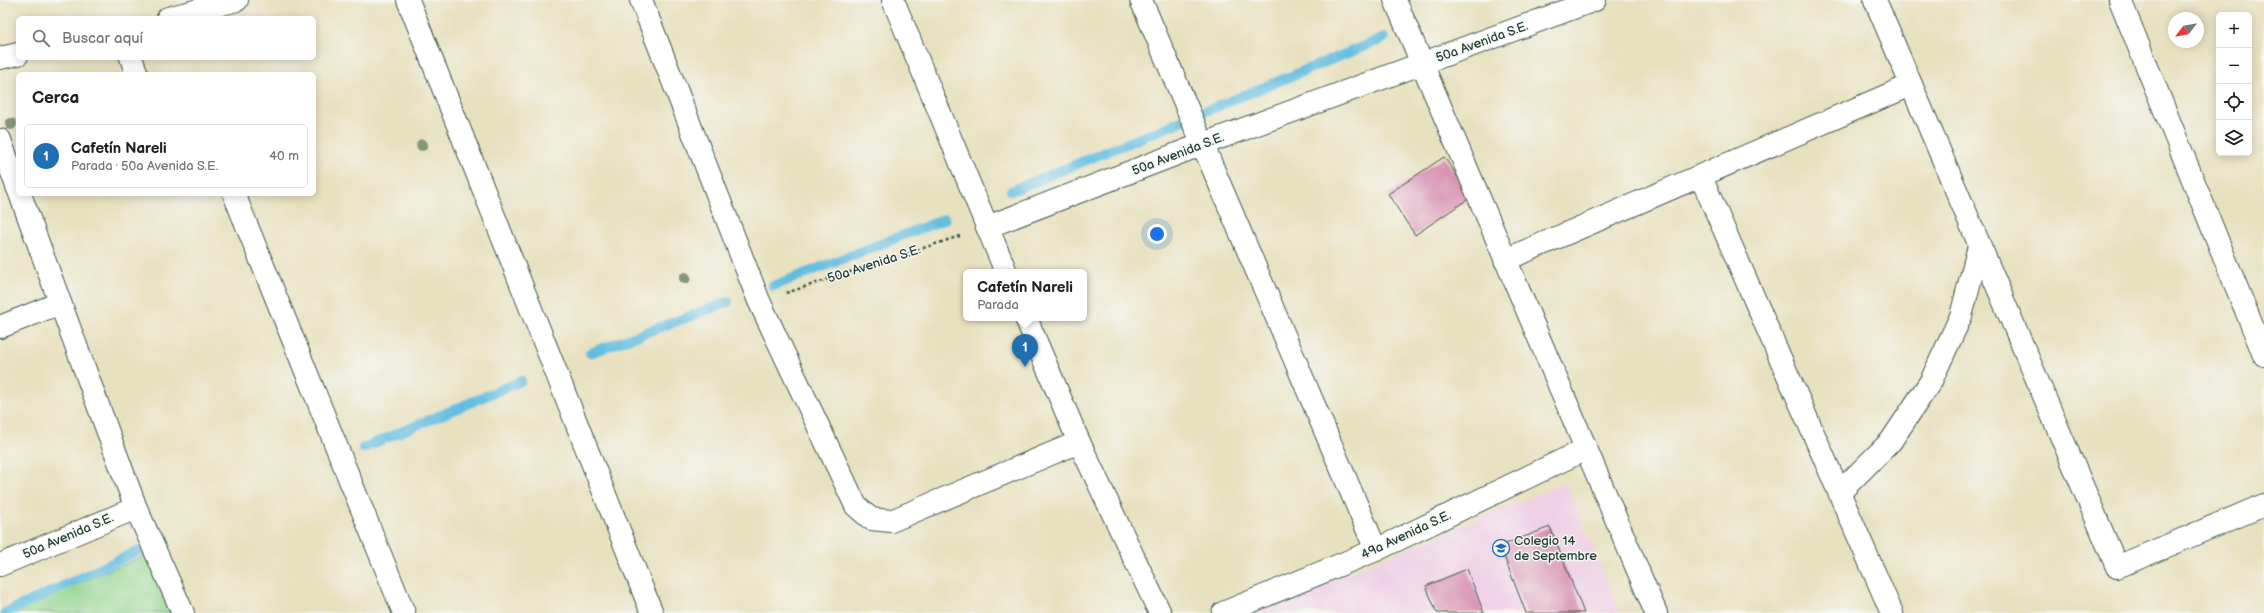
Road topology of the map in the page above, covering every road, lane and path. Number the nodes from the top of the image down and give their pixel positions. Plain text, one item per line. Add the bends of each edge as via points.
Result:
1 (237, 0) edge
2 (408, 0) edge
3 (641, 0) edge
4 (893, 0) edge
5 (1142, 0) edge
6 (1395, 0) edge
7 (1595, 0) edge
8 (1875, 0) edge
9 (2120, 0) edge
10 (176, 16) edge
11 (16, 54) edge
12 (0, 58) edge
13 (132, 60) edge
14 (1422, 64) junction
15 (136, 72) edge
16 (1911, 85) junction
17 (1201, 139) junction
18 (0, 140) edge
19 (1701, 177) junction
20 (16, 184) edge
21 (21, 196) edge
22 (235, 196) edge
23 (987, 228) junction
24 (1979, 246) junction
25 (1505, 260) junction
26 (1005, 269) edge
27 (759, 301) junction
28 (60, 303) junction
29 (1027, 321) edge
30 (0, 327) edge
31 (2264, 355) edge
32 (1079, 442) junction
33 (1586, 450) junction
34 (1840, 492) junction
35 (2264, 505) edge
36 (136, 508) junction
37 (1376, 550) junction
38 (0, 565) edge
39 (183, 613) edge
40 (404, 613) edge
41 (652, 613) edge
42 (1160, 613) edge
43 (1223, 613) edge
44 (1656, 613) edge
45 (1892, 613) edge

1 - 10 street
2 - 41 street
3 - 27 street
4 - 23 street
5 - 17 street
6 - 14 street
7 - 14 street, 50a Avenida S.E.
8 - 16 street
9 - 31 street
11 - 12 street
13 - 15 street
14 - 17 street, 50a Avenida S.E.
14 - 25 street
16 - 19 street
16 - 24 street
17 - 23 street, 50a Avenida S.E.
17 - 37 street
18 - 20 street
19 - 25 street
19 - 34 street
21 - 28 street
22 - 40 street
23 - 26 street
23 - 27 path, 50a Avenida S.E.
24 - 34 street via 1961,316 1931,381 1891,441
24 - 35 street via 2117,567
25 - 33 street
27 - 32 street via 856,506 871,519 891,521
28 - 30 street
28 - 36 street
29 - 32 street
32 - 42 street
33 - 37 street, 49a Avenida S.E.
33 - 44 street
34 - 45 street
36 - 38 street, 50a Avenida S.E.
36 - 39 street
37 - 43 street, 49a Avenida S.E.

